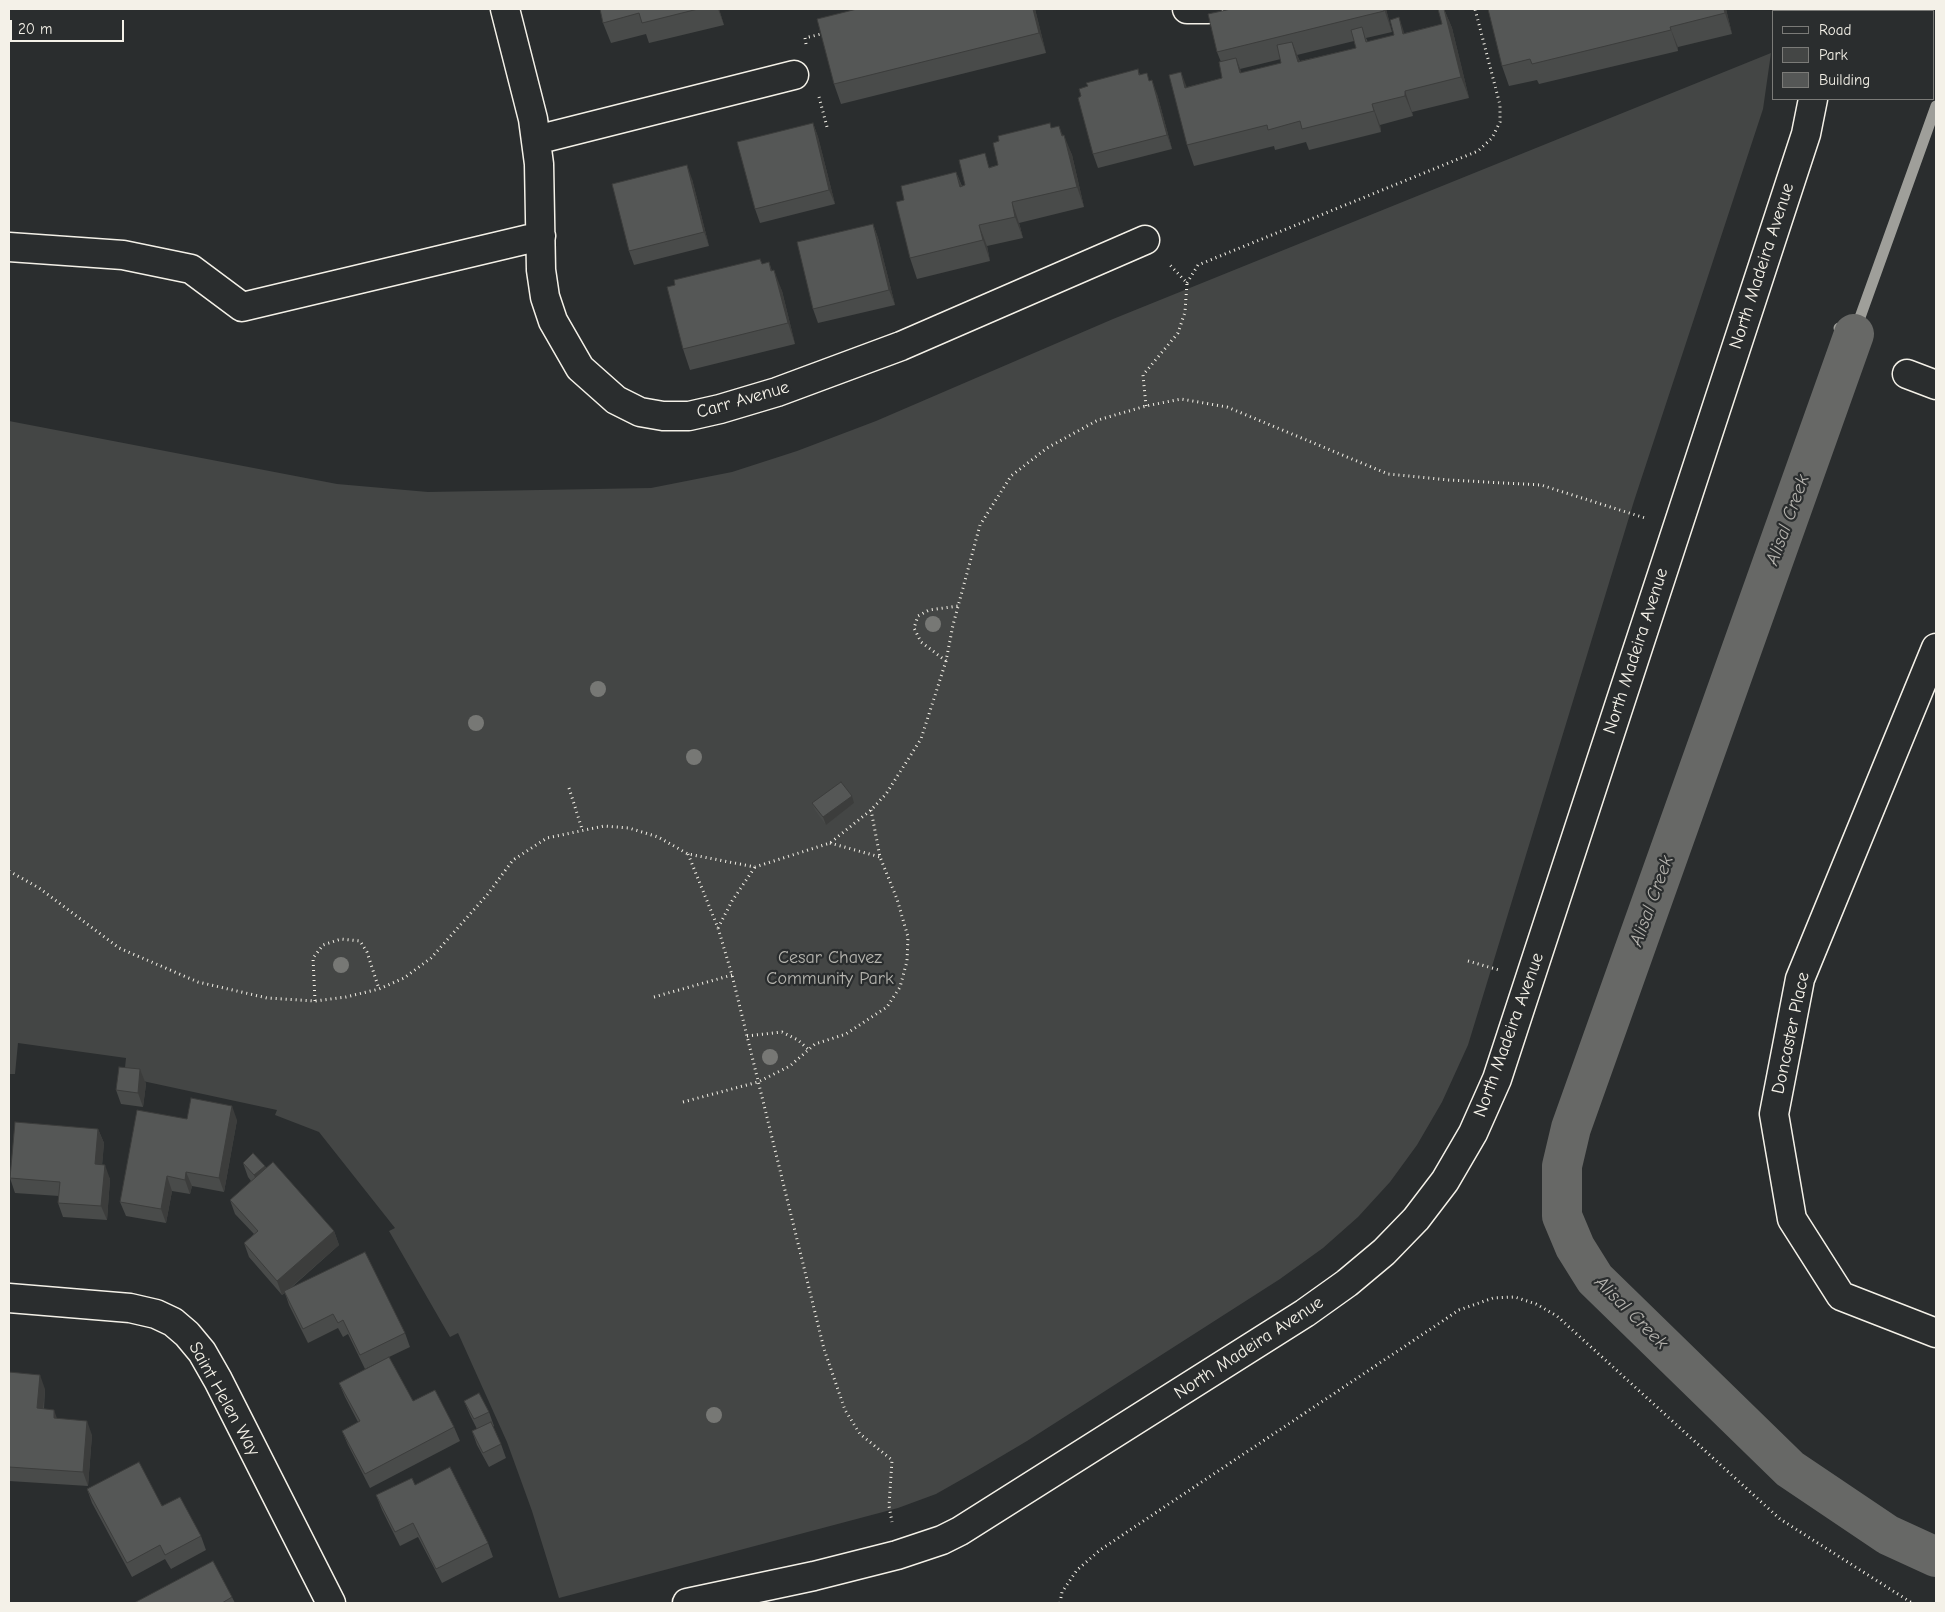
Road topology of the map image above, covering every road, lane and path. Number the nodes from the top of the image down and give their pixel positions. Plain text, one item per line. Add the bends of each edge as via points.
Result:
1 (505, 9) edge
2 (1187, 9) edge
3 (1208, 9) edge
4 (1475, 9) edge
5 (832, 32) edge
6 (807, 46) dead end
7 (794, 75) dead end
8 (818, 90) dead end
9 (1813, 100) edge
10 (827, 127) dead end
11 (536, 140) junction
12 (541, 236) junction
13 (1144, 240) joint
14 (9, 247) edge
15 (1187, 283) junction
16 (1907, 374) dead end
17 (1936, 385) edge
18 (1146, 406) junction
19 (1676, 528) junction
20 (958, 606) junction
21 (1936, 648) edge
22 (946, 661) junction
23 (569, 788) dead end
24 (872, 810) junction
25 (582, 830) junction
26 (830, 843) junction
27 (688, 854) junction
28 (880, 857) junction
29 (755, 867) junction
30 (9, 872) edge
31 (718, 928) junction
32 (732, 975) junction
33 (379, 989) junction
34 (654, 997) dead end
35 (315, 1001) junction
36 (747, 1036) junction
37 (809, 1050) junction
38 (758, 1082) junction
39 (683, 1102) dead end
40 (9, 1298) edge
41 (1936, 1333) edge
42 (897, 1555) junction
43 (331, 1603) edge
44 (687, 1603) edge
45 (1060, 1603) edge
46 (1912, 1603) edge

1 - 11 street, Carr Avenue
2 - 3 street
4 - 15 path via 1500,105 1500,122 1492,138 1478,151 1198,265
5 - 6 path via 805,38
7 - 11 street
8 - 10 path
9 - 19 street, North Madeira Avenue via 1806,134
11 - 12 street, Carr Avenue
12 - 13 street, Carr Avenue via 542,270 553,321 580,368 616,400 640,412 663,416 688,416 720,409 786,388 900,346
12 - 14 street via 242,307 191,269 123,255
13 - 15 path
15 - 18 path via 1185,312 1178,333 1143,375
16 - 17 street
18 - 19 path via 1181,399 1227,407 1388,474 1541,485
18 - 20 path via 1098,420 1047,448 1011,476 980,525
19 - 42 street, North Madeira Avenue via 1497,1079 1473,1132 1416,1219 1384,1252 1305,1313 960,1530 942,1540
20 - 22 path
20 - 22 path via 929,610 918,616 914,628 920,642
21 - 41 street, Doncaster Place via 1800,979 1774,1114 1792,1218 1841,1296
22 - 24 path via 921,739
23 - 25 path
24 - 26 path
24 - 28 path
25 - 27 path via 604,826 629,828 658,837
25 - 33 path via 547,838 513,860 487,895 431,958 404,978
26 - 28 path
26 - 29 path
27 - 29 path
27 - 31 path
28 - 37 path via 908,937 907,961 900,987 887,1007 846,1034 815,1044
29 - 31 path
30 - 35 path via 39,888 119,948 189,978 267,998
31 - 32 path
32 - 34 path
32 - 36 path
33 - 35 path
33 - 35 path via 360,941 341,939 323,945 313,958
36 - 37 path via 782,1032
36 - 38 path
37 - 38 path via 790,1066
38 - 39 path
38 - 42 path via 824,1349 845,1410 860,1434 892,1460 889,1506
40 - 43 street, Saint Helen Way via 130,1308 156,1314 187,1334 218,1380
42 - 44 street, North Madeira Avenue
45 - 46 path via 1062,1592 1077,1570 1100,1550 1459,1310 1494,1298 1515,1297 1557,1316 1780,1519

